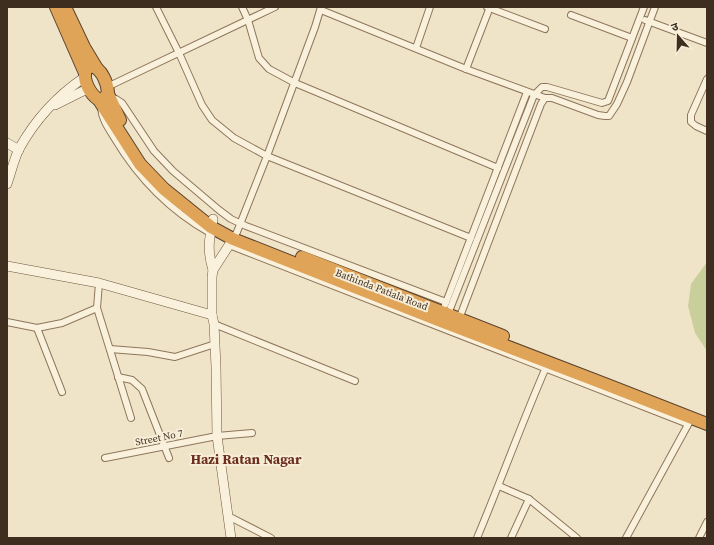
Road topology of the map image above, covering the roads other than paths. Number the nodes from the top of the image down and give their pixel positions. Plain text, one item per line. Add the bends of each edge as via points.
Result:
1 (56, 7) edge
2 (66, 7) edge
3 (70, 7) edge
4 (156, 7) edge
5 (242, 7) edge
6 (275, 7) edge
7 (430, 7) edge
8 (489, 7) edge
9 (644, 7) edge
10 (655, 7) edge
11 (321, 8) edge
12 (571, 15) dead end
13 (640, 18) junction
14 (248, 20) junction
15 (649, 21) junction
16 (545, 29) dead end
17 (632, 38) junction
18 (707, 43) edge
19 (416, 48) junction
20 (179, 53) junction
21 (466, 68) junction
22 (707, 79) edge
23 (295, 83) junction
24 (99, 86) junction
25 (89, 90) joint
26 (527, 92) junction
27 (534, 94) junction
28 (545, 98) junction
29 (47, 110) junction
30 (707, 131) edge
31 (7, 143) edge
32 (19, 150) junction
33 (267, 156) junction
34 (498, 168) junction
35 (7, 184) edge
36 (212, 226) junction
37 (235, 235) junction
38 (471, 238) junction
39 (7, 266) edge
40 (213, 270) junction
41 (99, 283) junction
42 (97, 308) junction
43 (452, 310) junction
44 (213, 319) junction
45 (7, 322) edge
46 (37, 328) junction
47 (215, 344) junction
48 (110, 349) junction
49 (547, 365) junction
50 (118, 377) junction
51 (355, 381) dead end
52 (62, 392) dead end
53 (672, 406) junction
54 (707, 416) edge
55 (131, 418) dead end
56 (690, 421) junction
57 (707, 424) edge
58 (252, 432) dead end
59 (217, 436) junction
60 (165, 446) junction
61 (106, 458) dead end
62 (169, 458) dead end
63 (499, 486) junction
64 (529, 499) junction
65 (228, 516) junction
66 (707, 522) edge
67 (231, 538) edge
68 (271, 538) edge
69 (477, 538) edge
70 (511, 538) edge
71 (577, 538) edge
72 (626, 538) edge
73 (699, 538) edge

1 - 24 highway
2 - 24 highway
3 - 24 street via 98,61
4 - 20 street
5 - 14 street
6 - 14 street
7 - 19 street
8 - 16 street
8 - 21 street
9 - 13 street
10 - 15 street
11 - 19 street
11 - 23 street
12 - 17 street
13 - 15 street
13 - 17 street
14 - 20 street
14 - 23 street via 259,58 269,70
15 - 18 street
15 - 28 street via 622,93 609,116 598,115 552,98
17 - 27 street via 608,101 604,103 547,87
19 - 21 street
20 - 24 street
20 - 33 street via 202,105 212,120 234,138
21 - 26 street
22 - 30 street via 691,115 696,126
23 - 33 street
23 - 34 street
24 - 25 highway via 92,94
24 - 29 street via 56,100
24 - 36 highway via 140,164 164,189
24 - 37 street via 122,103 154,151 173,171 219,210
25 - 29 street
26 - 27 street
26 - 34 street
27 - 28 street
27 - 43 street
28 - 43 street
29 - 32 street
31 - 32 street
32 - 35 street
33 - 37 street
33 - 38 street
34 - 38 street
36 - 37 highway
36 - 40 street via 209,258
37 - 40 street
37 - 43 highway, Bathinda Patiala Road
37 - 49 highway
38 - 43 street
39 - 41 street
40 - 44 street
41 - 42 street
41 - 44 street
42 - 46 street via 62,322
42 - 48 street
43 - 53 highway, Bathinda Patiala Road
44 - 47 street
44 - 51 street
45 - 46 street
46 - 52 street
47 - 48 street via 175,357
47 - 59 street
48 - 50 street
49 - 53 highway
49 - 56 street
49 - 63 street
50 - 55 street
50 - 60 street via 132,380 142,389
53 - 54 highway, Bathinda Patiala Road
53 - 56 highway
56 - 57 highway
56 - 72 street
58 - 59 street, Street No 7
59 - 60 street, Street No 7
59 - 65 street
60 - 61 street, Street No 7
60 - 62 street
63 - 64 street
63 - 69 street
64 - 70 street
64 - 71 street
65 - 67 street
65 - 68 street
66 - 73 street

